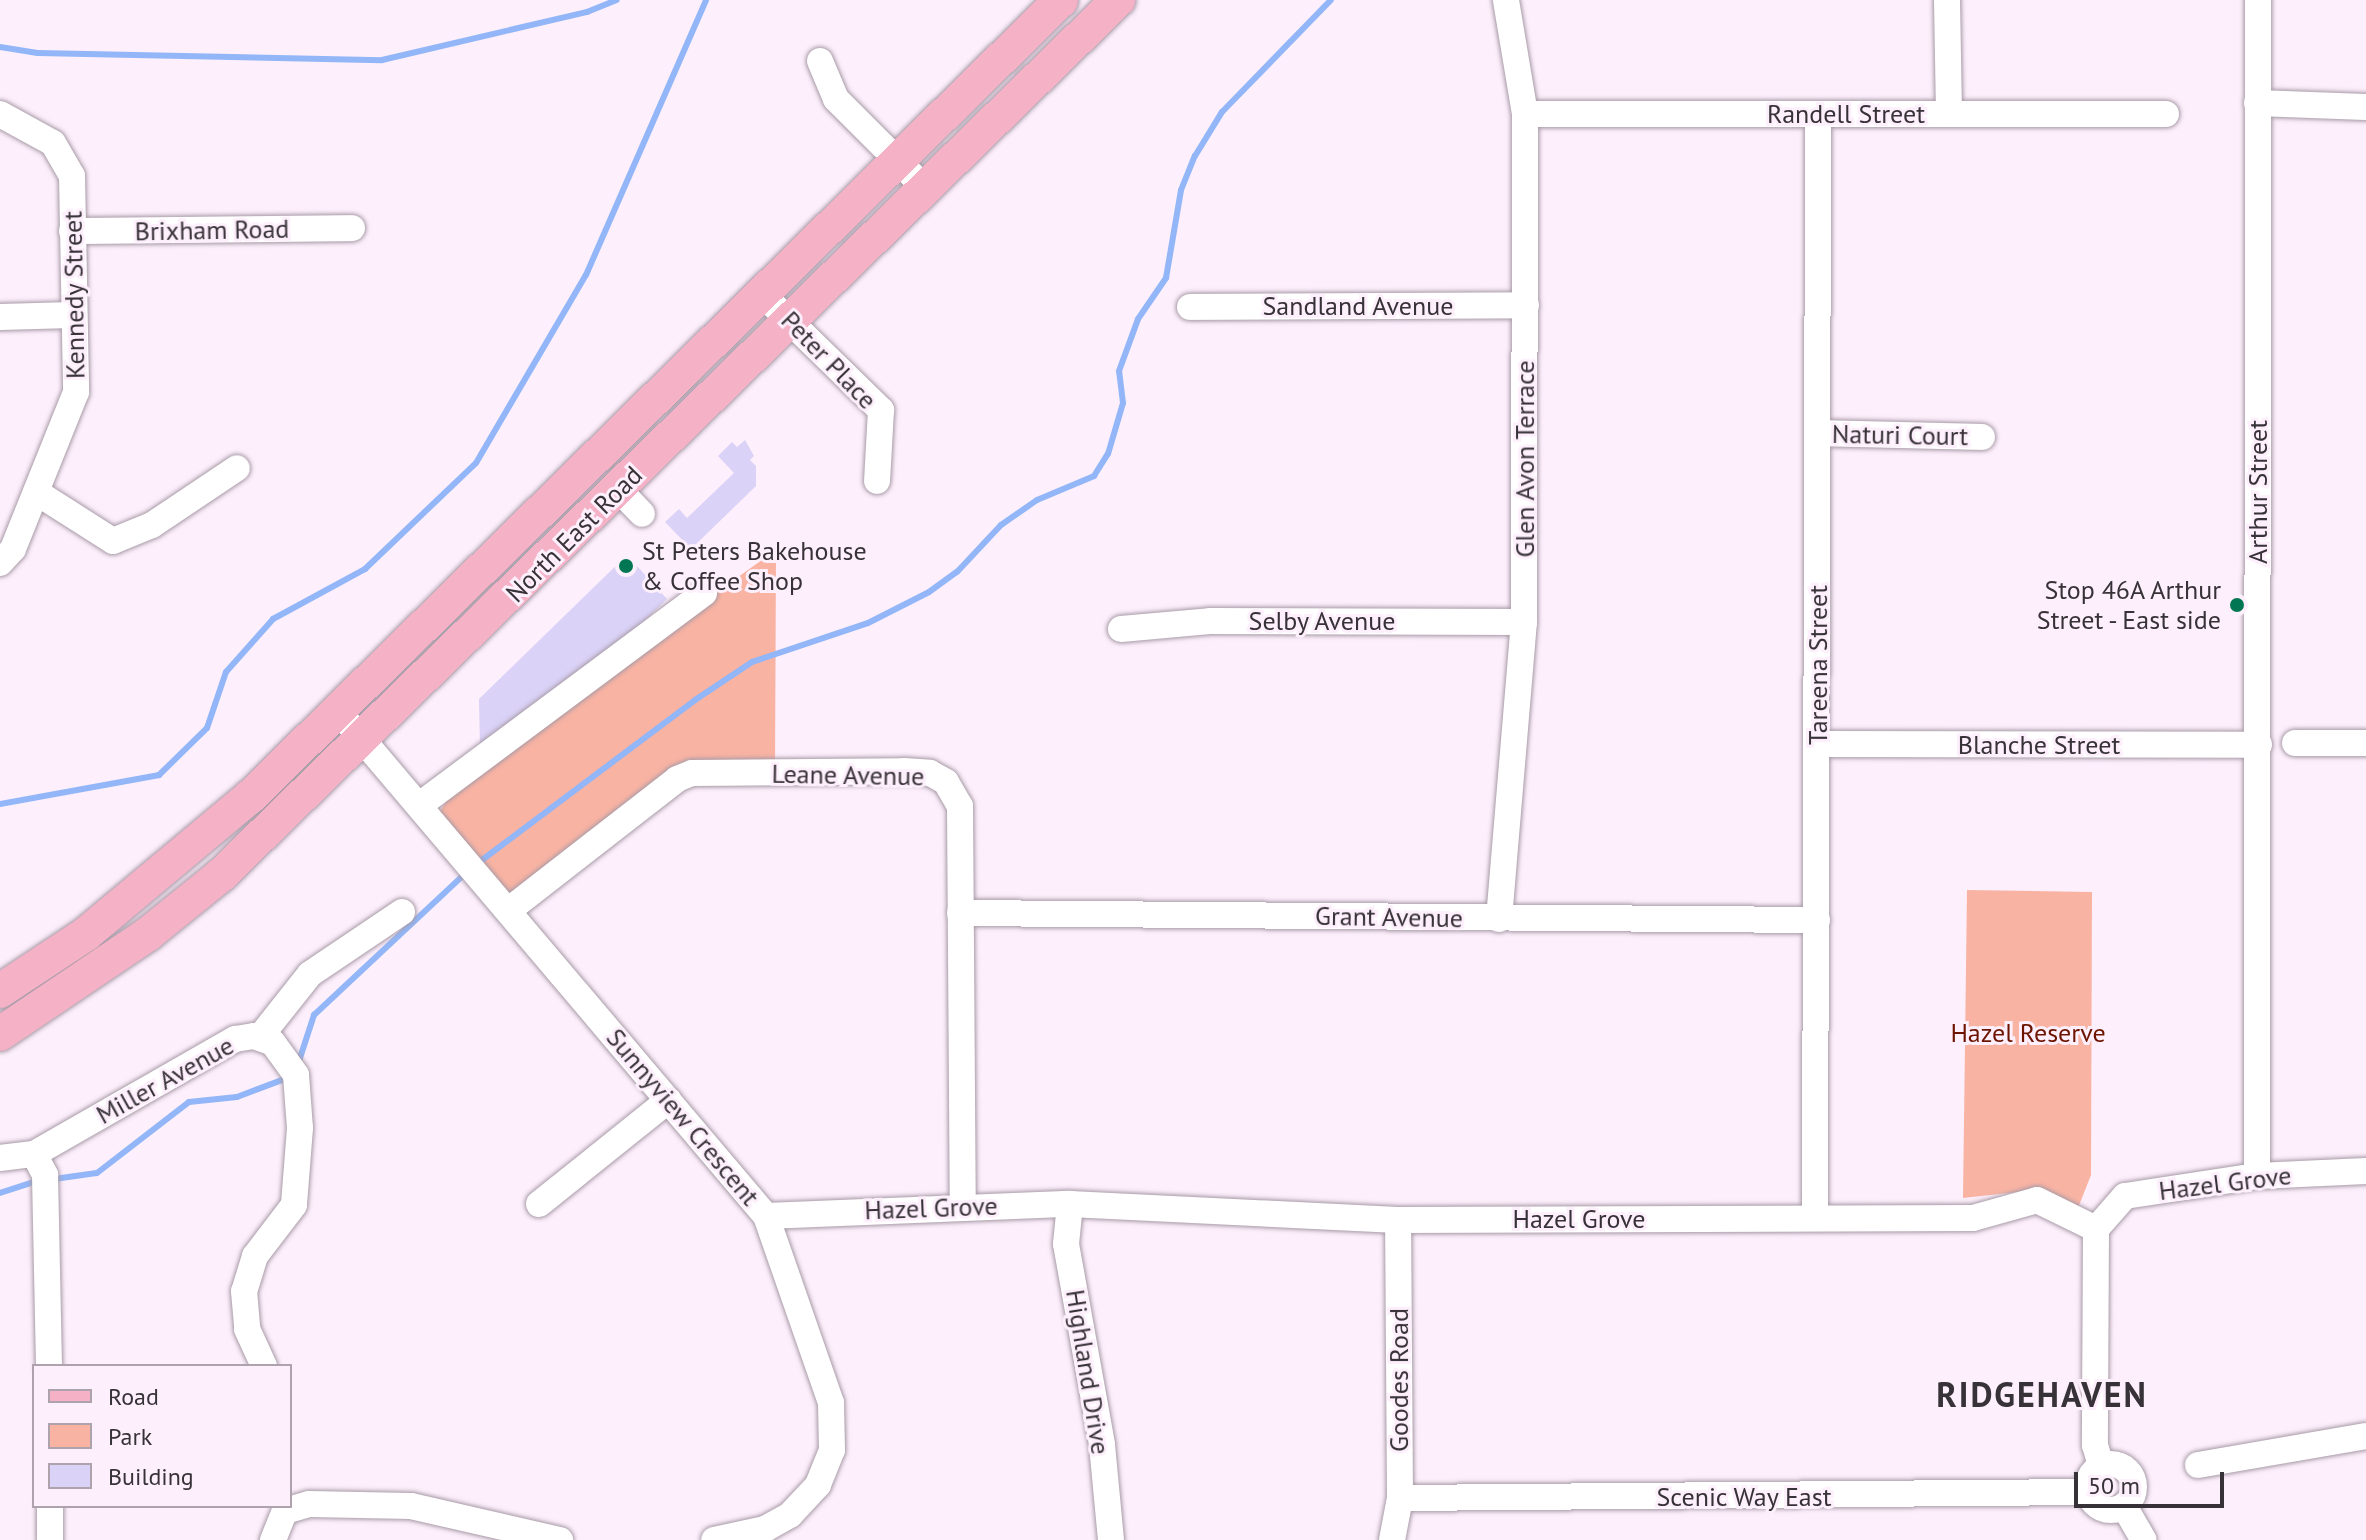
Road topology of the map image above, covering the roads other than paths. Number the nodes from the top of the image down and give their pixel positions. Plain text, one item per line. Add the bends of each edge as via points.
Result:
1 (1061, 0) edge
2 (1118, 0) edge
3 (1506, 0) edge
4 (1947, 0) edge
5 (2258, 0) edge
6 (820, 61) dead end
7 (2257, 103) junction
8 (2366, 107) edge
9 (0, 114) edge
10 (1525, 114) junction
11 (1818, 114) junction
12 (1949, 114) junction
13 (2166, 114) dead end
14 (896, 164) junction
15 (925, 188) junction
16 (352, 228) dead end
17 (72, 231) junction
18 (761, 293) junction
19 (1526, 305) junction
20 (1190, 307) dead end
21 (72, 315) junction
22 (0, 317) edge
23 (791, 320) junction
24 (1818, 433) junction
25 (1982, 437) dead end
26 (237, 468) dead end
27 (877, 481) dead end
28 (36, 492) junction
29 (6, 556) edge
30 (704, 593) dead end
31 (1524, 622) junction
32 (1121, 629) dead end
33 (337, 710) junction
34 (364, 740) junction
35 (2295, 743) dead end
36 (2366, 743) edge
37 (1819, 744) junction
38 (2259, 745) junction
39 (421, 804) junction
40 (509, 910) junction
41 (402, 912) dead end
42 (960, 913) junction
43 (1499, 919) junction
44 (1817, 920) junction
45 (0, 991) edge
46 (0, 1034) edge
47 (260, 1037) junction
48 (669, 1100) junction
49 (0, 1158) edge
50 (2366, 1171) edge
51 (41, 1174) junction
52 (2257, 1176) junction
53 (539, 1204) dead end
54 (1070, 1204) junction
55 (963, 1207) junction
56 (766, 1216) junction
57 (1815, 1217) junction
58 (1398, 1220) junction
59 (2096, 1229) junction
60 (49, 1364) edge
61 (263, 1364) edge
62 (2366, 1436) edge
63 (2198, 1465) dead end
64 (2101, 1466) junction
65 (2088, 1492) junction
66 (1400, 1498) junction
67 (2124, 1506) junction
68 (292, 1507) edge
69 (50, 1508) edge
70 (288, 1508) edge
71 (50, 1540) edge
72 (273, 1540) edge
73 (560, 1540) edge
74 (714, 1540) edge
75 (1111, 1540) edge
76 (1392, 1540) edge
77 (2144, 1540) edge

1 - 14 main road, North East Road
2 - 15 main road, North East Road
3 - 10 street, Glen Avon Terrace
4 - 12 street
5 - 7 street, Arthur Street
6 - 14 street via 836,99
7 - 8 street
7 - 38 street, Arthur Street
9 - 17 street, Kennedy Street via 53,143 72,176
10 - 11 street, Randell Street
10 - 19 street, Glen Avon Terrace
11 - 12 street, Randell Street
11 - 24 street, Tareena Street
12 - 13 street, Randell Street
14 - 15 street
14 - 18 main road, North East Road
15 - 23 main road, North East Road
16 - 17 street, Brixham Road
17 - 21 street, Kennedy Street
18 - 23 street, Peter Place
18 - 33 main road, North East Road
19 - 20 street, Sandland Avenue
19 - 31 street, Glen Avon Terrace
21 - 22 street
21 - 28 street, Kennedy Street via 76,392
23 - 27 street, Peter Place via 881,410
23 - 34 main road, North East Road via 630,502
24 - 25 street, Naturi Court
24 - 37 street, Tareena Street
26 - 28 street via 152,525 113,541
28 - 29 street, Kennedy Street
30 - 39 street
31 - 32 street, Selby Avenue via 1210,621
31 - 43 street, Glen Avon Terrace
33 - 34 street, Sunnyview Crescent
33 - 45 main road, North East Road via 161,875 86,934
34 - 39 street, Sunnyview Crescent
34 - 46 main road, North East Road via 196,895
35 - 36 street
37 - 38 street, Blanche Street
37 - 44 street, Tareena Street
38 - 52 street, Arthur Street
39 - 40 street, Sunnyview Crescent
40 - 42 street, Leane Avenue via 677,779 692,773 904,771 930,773 946,782 960,806
40 - 48 street, Sunnyview Crescent
41 - 47 street via 310,974
42 - 43 street, Grant Avenue
42 - 55 street, Leane Avenue
43 - 44 street, Grant Avenue
44 - 57 street, Tareena Street
47 - 51 street, Miller Avenue via 230,1042
47 - 61 street, Miller Avenue via 273,1043 295,1071 296,1200 285,1222 255,1256 244,1291 245,1323
48 - 53 street
48 - 56 street, Sunnyview Crescent
49 - 51 street, Miller Avenue
50 - 52 street, Hazel Grove
51 - 60 street
52 - 59 street, Hazel Grove via 2125,1196
54 - 55 street, Hazel Grove
54 - 58 street, Hazel Grove
54 - 75 street, Highland Drive via 1066,1244 1102,1445
55 - 56 street, Hazel Grove
56 - 74 street, Sunnyview Crescent via 831,1403 832,1450 818,1485 790,1515 765,1529
57 - 58 street, Hazel Grove
57 - 59 street, Hazel Grove via 1973,1218 2037,1200
58 - 66 street, Goodes Road
59 - 64 street via 2095,1445
62 - 63 street
64 - 65 street via 2088,1482
64 - 67 street via 2113,1464 2131,1475 2132,1495
65 - 66 street, Scenic Way East
65 - 67 street via 2103,1509
66 - 76 street, Goodes Road
67 - 77 street
68 - 73 street via 400,1505
69 - 71 street
70 - 72 street via 277,1521

